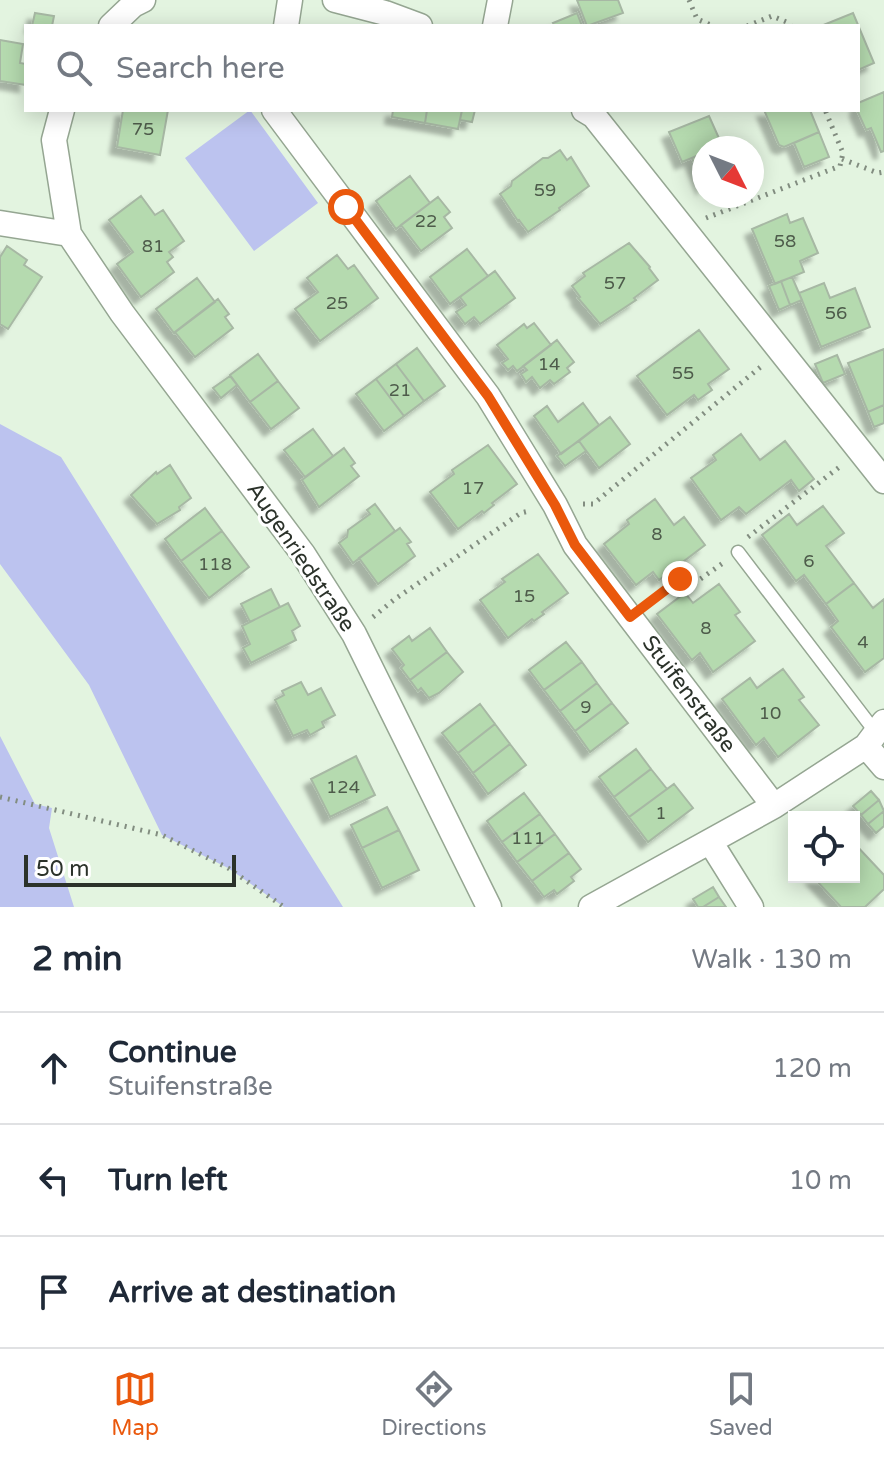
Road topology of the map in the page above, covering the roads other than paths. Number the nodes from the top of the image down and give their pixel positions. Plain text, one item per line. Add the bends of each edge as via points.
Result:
1 (290, 0) edge
2 (335, 0) edge
3 (500, 0) edge
4 (130, 2) edge
5 (113, 24) edge
6 (286, 24) edge
7 (415, 24) edge
8 (495, 24) edge
9 (61, 112) edge
10 (275, 112) edge
11 (587, 112) edge
12 (0, 223) edge
13 (69, 234) junction
14 (884, 481) edge
15 (738, 552) dead end
16 (876, 734) edge
17 (884, 767) edge
18 (774, 806) junction
19 (711, 843) junction
20 (489, 907) edge
21 (591, 907) edge
22 (751, 907) edge

1 - 6 street
2 - 7 street
3 - 8 street
4 - 5 street
9 - 13 street, Augenriedstraße via 54,140
10 - 18 street, Stuifenstraße via 488,396 575,545
11 - 14 street
12 - 13 street
13 - 20 street, Augenriedstraße via 303,554 354,634
15 - 16 lane
16 - 17 street
16 - 18 street
18 - 19 street
19 - 21 street
19 - 22 street

